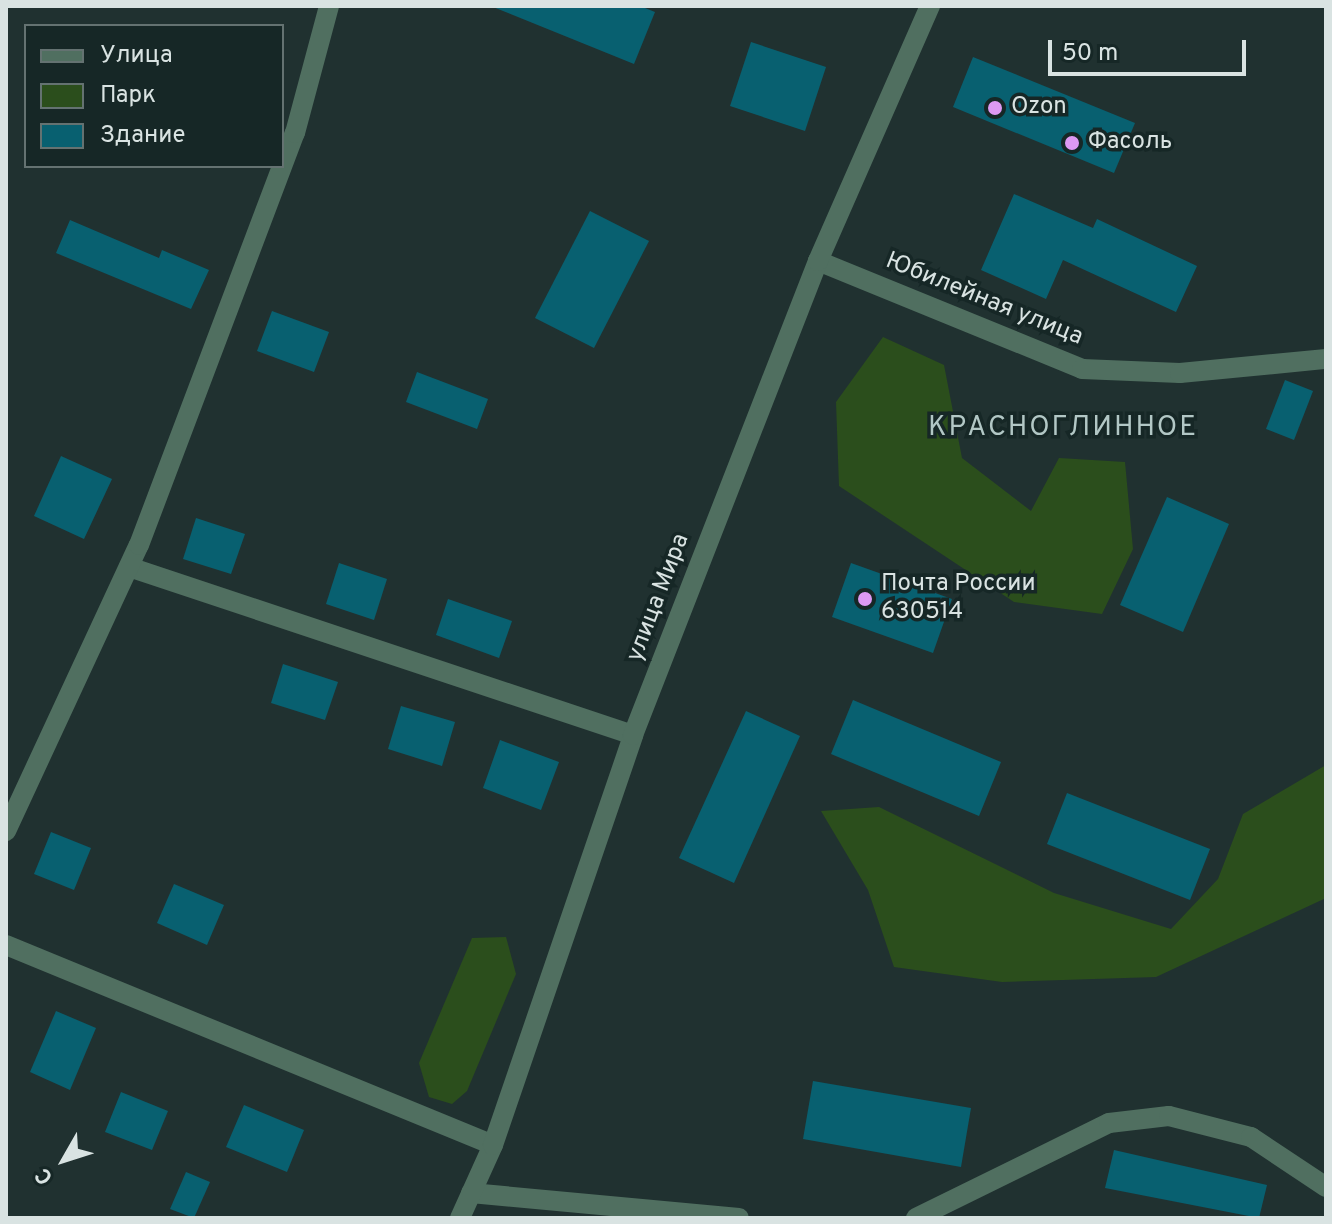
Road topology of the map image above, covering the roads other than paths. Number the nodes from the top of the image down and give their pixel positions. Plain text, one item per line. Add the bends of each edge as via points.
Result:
1 (329, 6) edge
2 (930, 6) edge
3 (284, 162) edge
4 (282, 168) edge
5 (818, 261) junction
6 (1326, 359) edge
7 (129, 567) junction
8 (633, 735) junction
9 (6, 831) edge
10 (6, 945) edge
11 (493, 1145) junction
12 (1326, 1187) edge
13 (471, 1193) junction
14 (460, 1218) edge
15 (739, 1218) edge
16 (916, 1218) edge

1 - 3 street
2 - 5 street, улица Мира
4 - 7 street
5 - 6 street, Юбилейная улица via 1082,369 1180,373
5 - 8 street, улица Мира
7 - 8 street
7 - 9 street
8 - 11 street, улица Мира
10 - 11 street
11 - 13 street, улица Мира
12 - 16 street via 1251,1137 1169,1116 1109,1123
13 - 14 street, улица Мира
13 - 15 street

